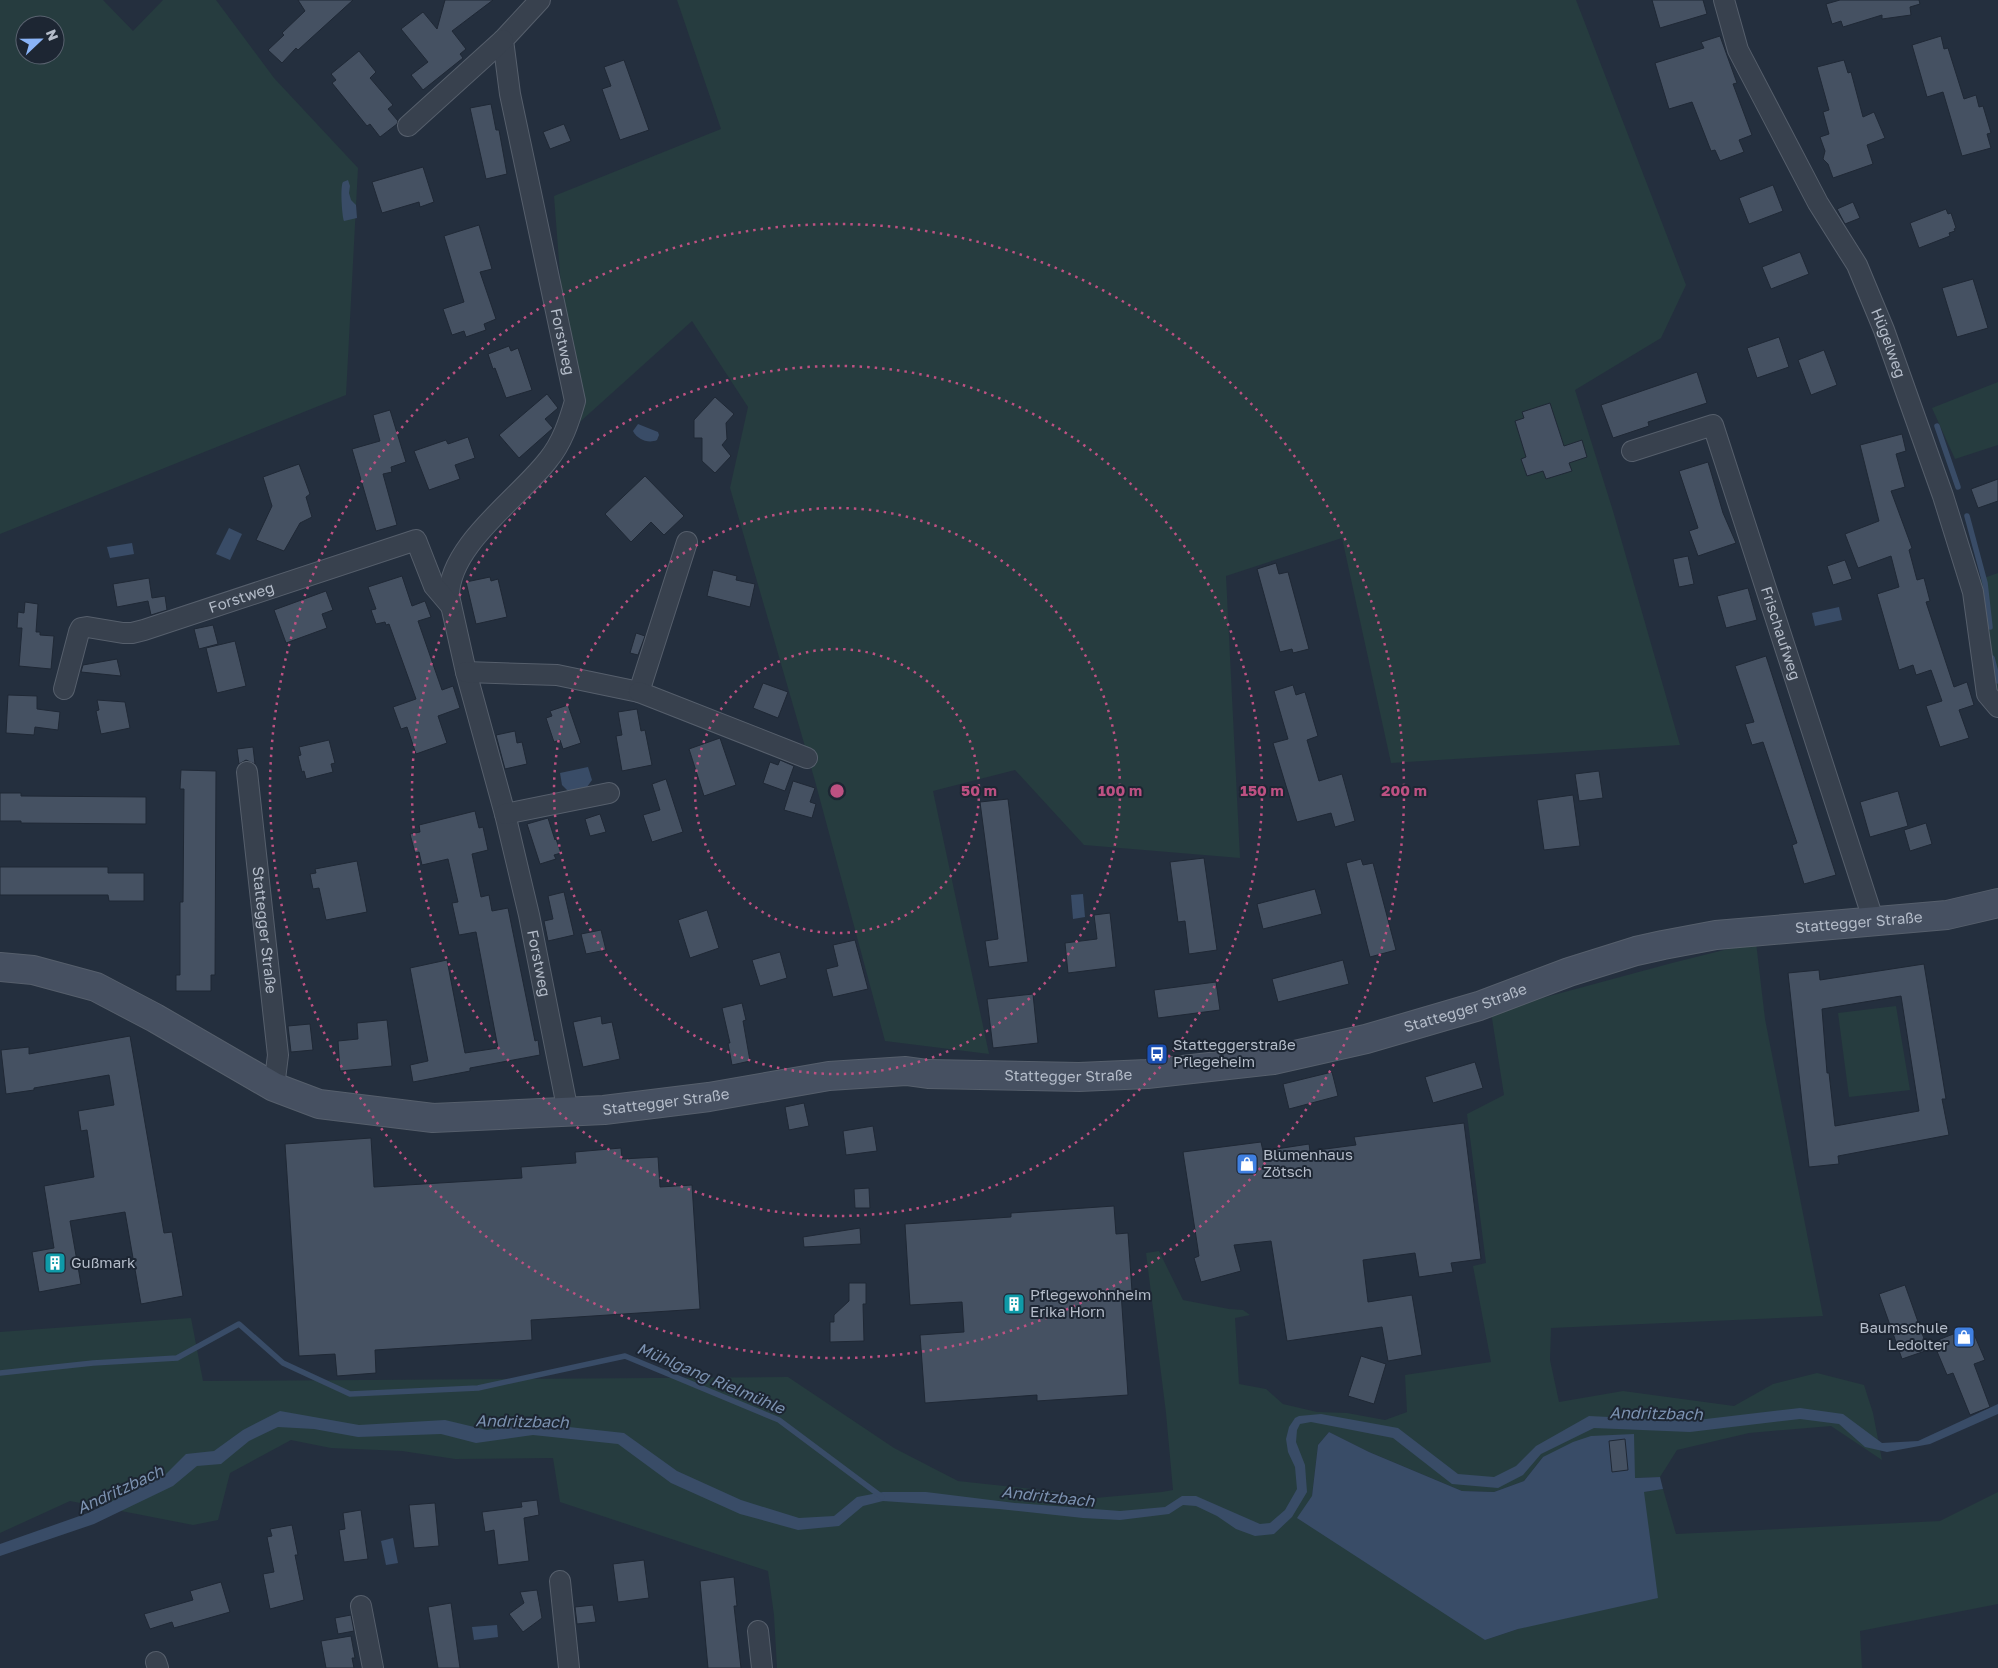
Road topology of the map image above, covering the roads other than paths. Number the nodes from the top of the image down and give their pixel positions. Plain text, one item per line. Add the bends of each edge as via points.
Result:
1 (540, 0) edge
2 (1724, 0) edge
3 (503, 40) junction
4 (408, 126) dead end
5 (1632, 451) dead end
6 (687, 542) dead end
7 (451, 606) junction
8 (466, 672) junction
9 (64, 689) dead end
10 (640, 692) junction
11 (1998, 707) edge
12 (807, 758) dead end
13 (247, 772) dead end
14 (609, 793) dead end
15 (505, 814) junction
16 (1998, 903) edge
17 (1874, 922) junction
18 (0, 967) edge
19 (274, 1087) junction
20 (568, 1112) junction
21 (560, 1581) dead end
22 (361, 1606) dead end
23 (758, 1631) dead end
24 (372, 1668) edge
25 (569, 1668) edge
26 (762, 1668) edge

1 - 3 street
2 - 11 street, Hügelweg via 1738,50 1818,204 1857,265 1884,330 1970,583 1987,694
3 - 4 street
3 - 7 street, Forstweg via 510,94 575,401 566,431 548,460 459,558 449,588
5 - 17 street, Frischaufweg via 1713,425
6 - 10 street
7 - 8 street, Forstweg
7 - 9 street, Forstweg via 434,586 416,540 144,630 123,633 84,627 79,632
8 - 10 street via 557,675
8 - 15 street, Forstweg
10 - 12 street
13 - 19 street, Stattegger Straße via 278,1055
14 - 15 street
15 - 20 street, Forstweg via 529,915
16 - 17 main road, Stattegger Straße via 1951,914
17 - 20 main road, Stattegger Straße via 1716,935 1636,951 1470,1009 1366,1039 1273,1060 1147,1074 1080,1076 906,1071 829,1076 709,1097
18 - 19 main road, Stattegger Straße via 34,970 96,987
19 - 20 main road, Stattegger Straße via 319,1104 432,1118
21 - 25 street
22 - 24 street
23 - 26 street

